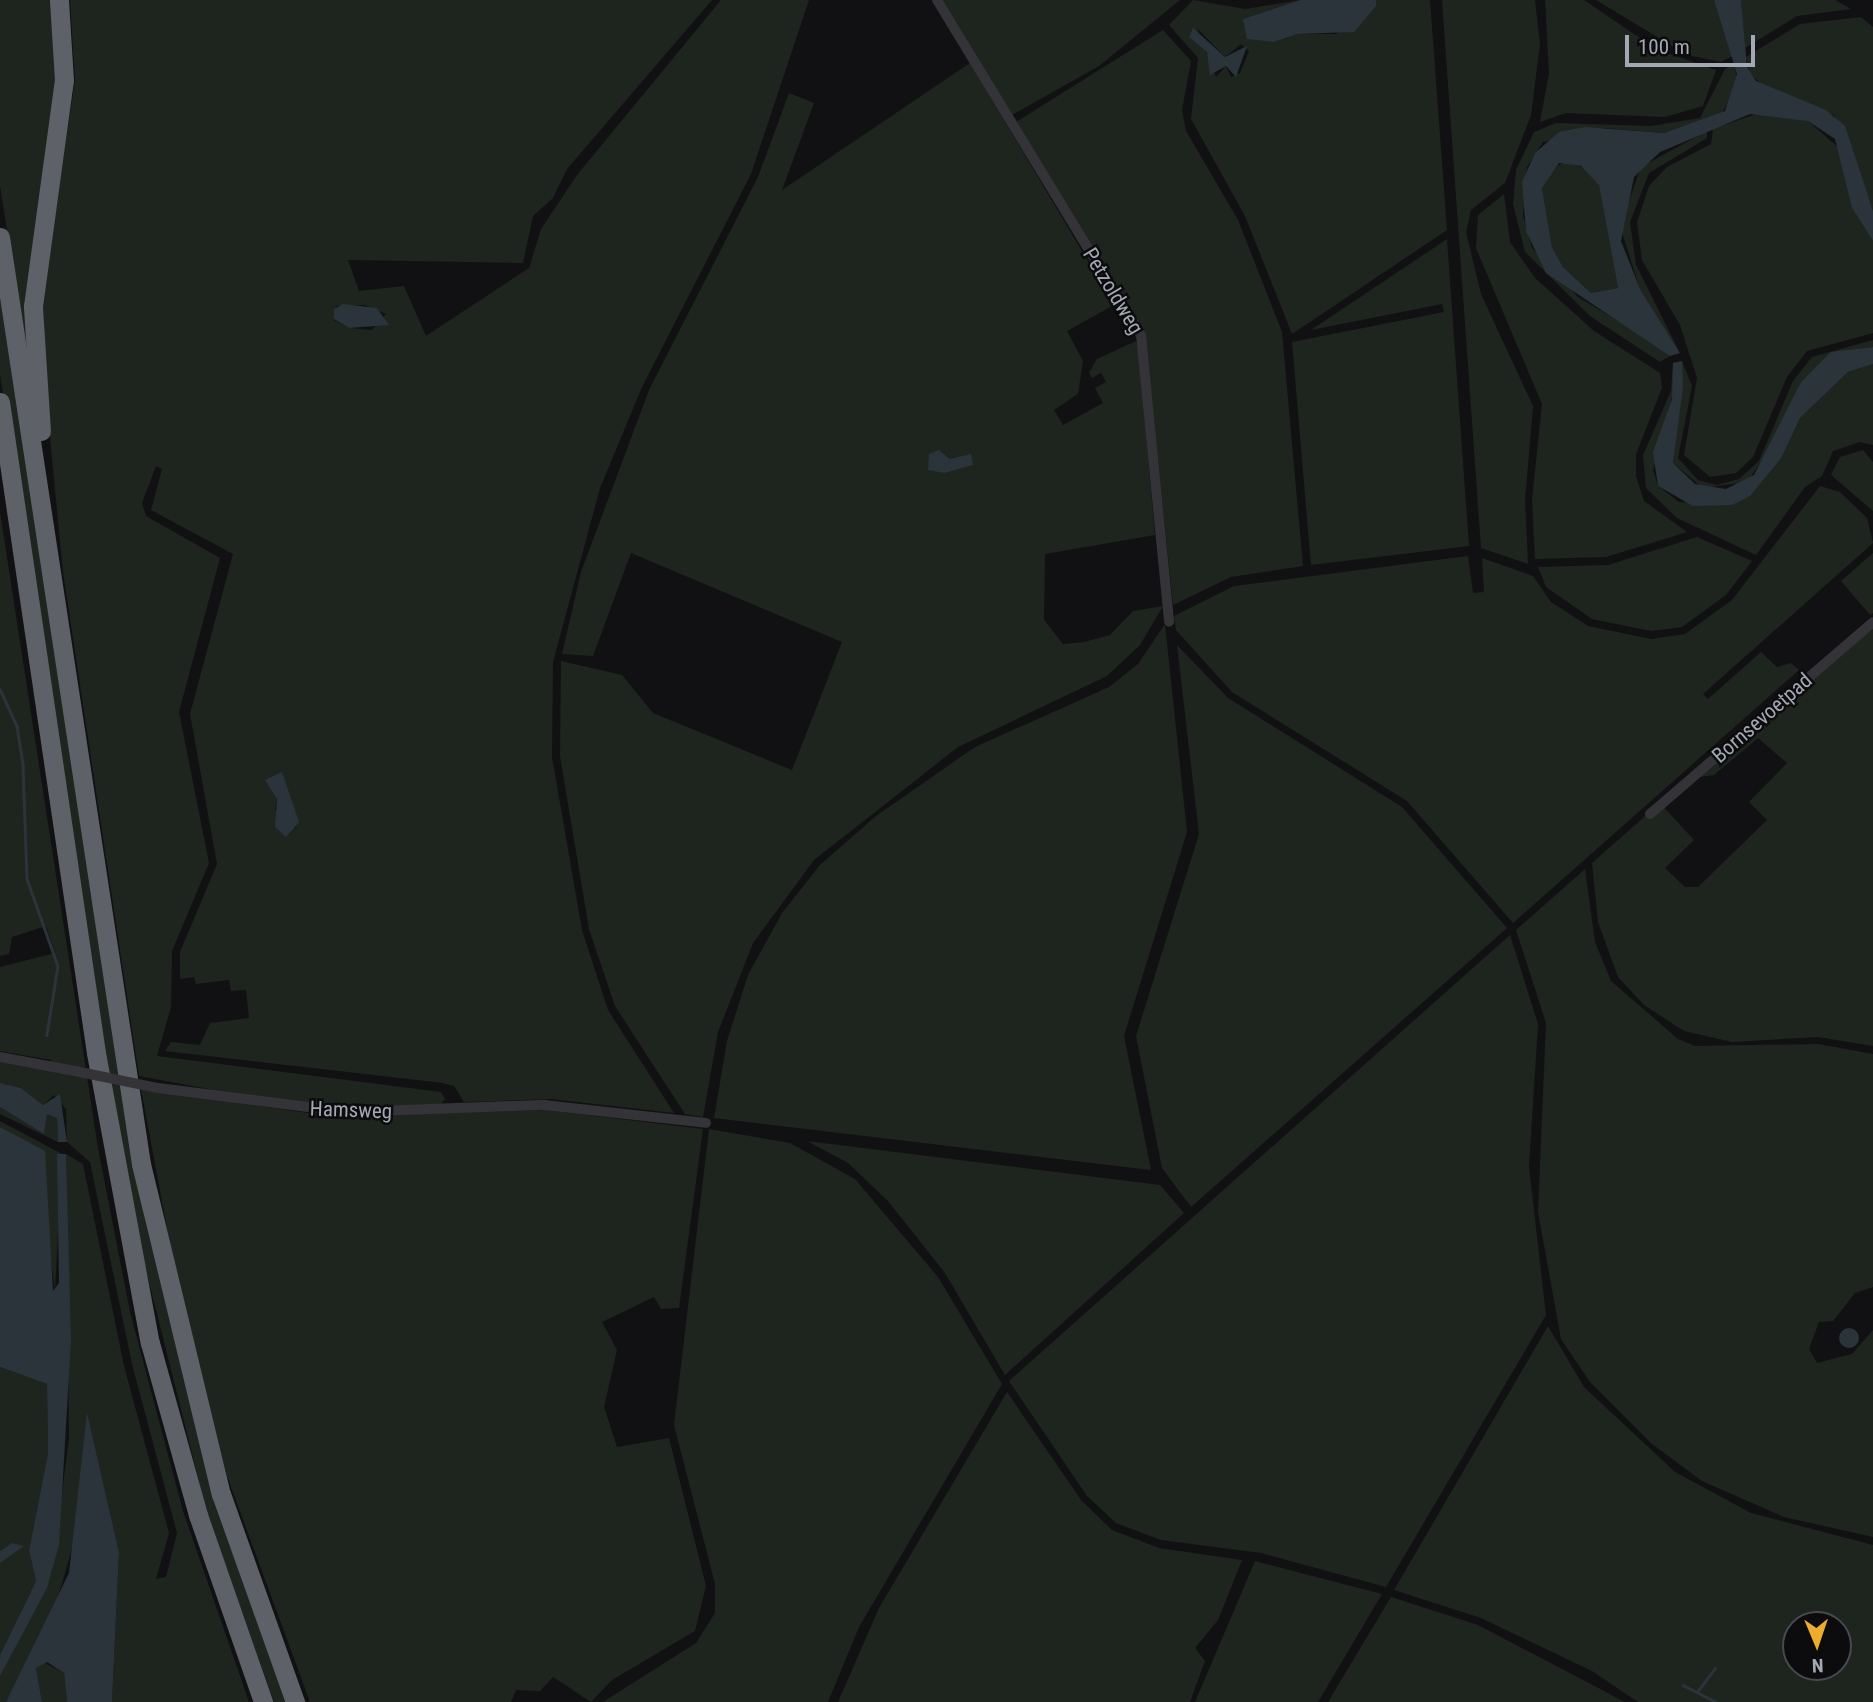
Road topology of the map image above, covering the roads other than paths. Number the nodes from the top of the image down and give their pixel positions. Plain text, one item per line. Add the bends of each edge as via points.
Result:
1 (59, 0) edge
2 (937, 0) edge
3 (0, 237) edge
4 (0, 402) edge
5 (0, 446) edge
6 (15, 501) junction
7 (40, 509) junction
8 (1169, 622) dead end
9 (1873, 622) edge
10 (1650, 814) dead end
11 (0, 1057) edge
12 (706, 1123) dead end
13 (262, 1702) edge
14 (295, 1702) edge

1 - 7 highway via 64,80 33,306
2 - 8 street, Petzoldweg via 1141,335
3 - 7 highway
4 - 6 highway
5 - 6 highway
6 - 13 highway via 98,1065 150,1343 198,1515
7 - 14 highway via 154,1224 221,1494
9 - 10 street, Bornsevoetpad
11 - 12 street, Hamsweg, bridge via 158,1088 349,1112 544,1105

